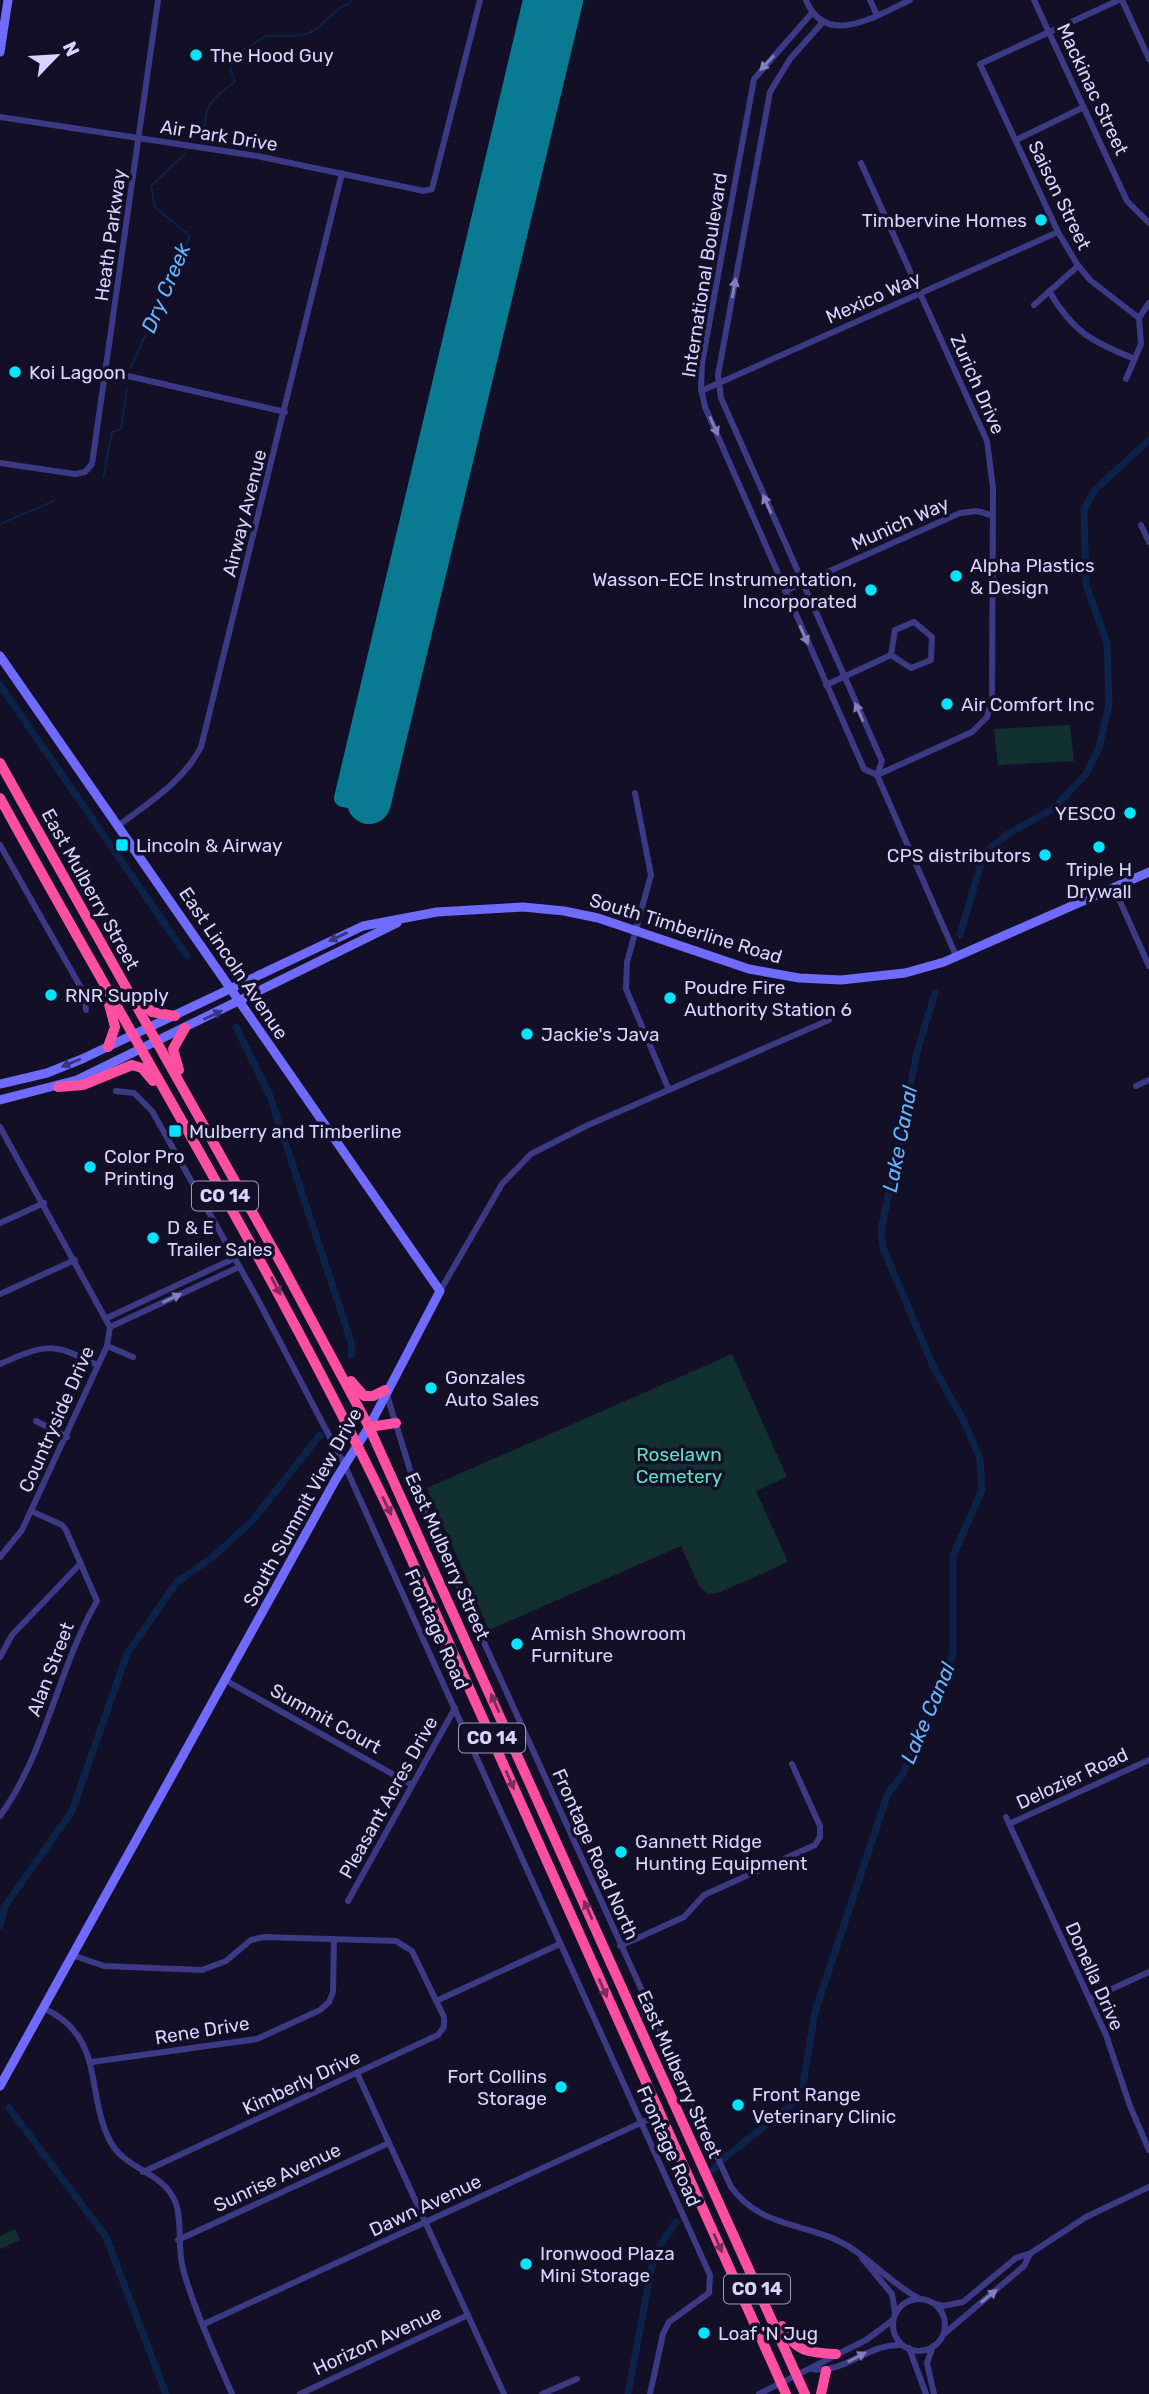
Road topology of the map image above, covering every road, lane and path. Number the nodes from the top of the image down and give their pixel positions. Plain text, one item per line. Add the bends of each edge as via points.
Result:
1 (8, 0) edge
2 (158, 0) edge
3 (480, 0) edge
4 (806, 0) edge
5 (870, 0) edge
6 (910, 0) edge
7 (1034, 0) edge
8 (1120, 0) edge
9 (812, 13) junction
10 (877, 15) junction
11 (821, 20) junction
12 (1049, 32) junction
13 (0, 52) edge
14 (1149, 59) edge
15 (1084, 107) junction
16 (0, 117) edge
17 (139, 138) junction
18 (1016, 140) junction
19 (862, 163) dead end
20 (342, 173) junction
21 (1149, 223) edge
22 (1058, 232) junction
23 (1078, 266) junction
24 (1049, 291) junction
25 (921, 293) junction
26 (1149, 303) edge
27 (1034, 305) dead end
28 (1139, 318) junction
29 (1135, 359) junction
30 (106, 371) junction
31 (1126, 379) dead end
32 (719, 383) junction
33 (701, 391) junction
34 (285, 412) junction
35 (0, 463) edge
36 (992, 515) junction
37 (1141, 525) dead end
38 (1149, 542) edge
39 (802, 583) junction
40 (785, 591) junction
41 (891, 655) junction
42 (0, 656) edge
43 (843, 677) junction
44 (826, 685) junction
45 (0, 763) edge
46 (877, 775) junction
47 (635, 793) dead end
48 (0, 798) edge
49 (118, 826) junction
50 (0, 845) edge
51 (1149, 872) edge
52 (44, 877) junction
53 (1114, 888) junction
54 (75, 898) junction
55 (403, 920) junction
56 (637, 931) junction
57 (957, 958) junction
58 (1149, 966) edge
59 (230, 988) junction
60 (240, 1002) junction
61 (86, 1010) dead end
62 (175, 1016) junction
63 (828, 1020) dead end
64 (149, 1028) junction
65 (185, 1028) junction
66 (133, 1035) junction
67 (156, 1042) junction
68 (108, 1047) junction
69 (141, 1049) junction
70 (1149, 1080) edge
71 (0, 1084) edge
72 (1136, 1086) dead end
73 (58, 1087) junction
74 (669, 1090) junction
75 (116, 1091) dead end
76 (0, 1100) edge
77 (0, 1126) edge
78 (219, 1185) junction
79 (246, 1200) junction
80 (44, 1203) junction
81 (0, 1223) edge
82 (234, 1258) junction
83 (75, 1260) junction
84 (239, 1267) junction
85 (440, 1291) junction
86 (0, 1294) edge
87 (107, 1318) junction
88 (110, 1327) junction
89 (107, 1346) junction
90 (327, 1347) junction
91 (133, 1357) dead end
92 (0, 1364) edge
93 (97, 1365) junction
94 (386, 1390) junction
95 (36, 1421) dead end
96 (396, 1423) junction
97 (369, 1427) junction
98 (67, 1437) junction
99 (358, 1444) junction
100 (345, 1466) junction
101 (31, 1511) junction
102 (0, 1556) edge
103 (81, 1563) junction
104 (12, 1635) junction
105 (0, 1648) edge
106 (0, 1657) edge
107 (225, 1679) junction
108 (455, 1709) junction
109 (1149, 1760) edge
110 (792, 1764) dead end
111 (412, 1785) junction
112 (0, 1816) edge
113 (1007, 1821) joint
114 (348, 1901) dead end
115 (334, 1939) junction
116 (560, 1944) junction
117 (620, 1946) junction
118 (72, 1955) junction
119 (1149, 1972) edge
120 (1090, 1999) junction
121 (436, 2001) junction
122 (43, 2008) junction
123 (92, 2062) junction
124 (357, 2073) junction
125 (0, 2086) edge
126 (690, 2100) junction
127 (676, 2107) junction
128 (660, 2114) junction
129 (642, 2123) junction
130 (389, 2143) junction
131 (1149, 2150) edge
132 (143, 2172) junction
133 (1149, 2187) edge
134 (425, 2222) junction
135 (178, 2240) junction
136 (1031, 2253) junction
137 (861, 2256) junction
138 (743, 2257) junction
139 (920, 2299) junction
140 (933, 2304) junction
141 (468, 2315) junction
142 (894, 2317) junction
143 (204, 2324) junction
144 (942, 2335) junction
145 (933, 2346) junction
146 (906, 2347) junction
147 (836, 2354) junction
148 (812, 2369) junction
149 (825, 2371) junction
150 (797, 2376) junction
151 (577, 2379) dead end
152 (784, 2389) edge
153 (232, 2394) edge
154 (300, 2394) edge
155 (504, 2394) edge
156 (542, 2394) edge
157 (650, 2394) edge
158 (759, 2394) edge
159 (805, 2394) edge
160 (821, 2394) edge
161 (926, 2394) edge
162 (934, 2394) edge

1 - 13 street
2 - 17 street, Heath Parkway
3 - 20 street, Air Park Drive via 432,189
4 - 9 street
5 - 10 street
6 - 10 street
7 - 12 street, Mackinac Street
8 - 12 street
8 - 14 street
9 - 11 street
9 -> 33 street, International Boulevard via 754,79 702,363
10 - 11 street via 843,27
32 -> 11 street, International Boulevard via 770,92
12 - 15 street, Mackinac Street
12 - 18 street, Saison Street via 980,64
15 - 18 street
15 - 21 street, Mackinac Street via 1127,201
16 - 17 street, Air Park Drive
17 - 20 street, Air Park Drive
17 - 30 street, Heath Parkway
18 - 22 street, Saison Street
19 - 25 street, Zurich Drive
20 - 34 street, Airway Avenue
22 - 23 street, Saison Street
22 - 25 street, Mexico Way
23 - 24 street
23 - 28 street, Saison Street
24 - 27 street
24 - 29 street via 1081,335
25 - 32 street, Mexico Way
25 - 36 street, Zurich Drive via 987,441 992,461
26 - 28 street
28 - 29 street via 1142,344
29 - 31 street
30 - 34 street
30 - 35 street, Heath Parkway via 92,464 86,472
32 - 33 street, Mexico Way
39 -> 32 street, International Boulevard via 720,398
33 -> 40 street, International Boulevard
34 - 49 street, Airway Avenue via 201,747 169,787
36 - 39 street, Munich Way via 960,513
36 - 46 street, Zurich Drive via 992,699 987,717 972,732
37 - 38 street
39 - 40 street, Munich Way
39 - 43 street, International Boulevard
40 -> 44 street, International Boulevard
41 - 41 street via 911,668 931,660 932,637 914,622 895,630
41 - 43 street
42 - 49 street, East Lincoln Avenue
43 - 44 street
46 -> 43 street, International Boulevard via 882,761
44 - 46 street, International Boulevard via 864,769
45 - 54 highway, East Mulberry Street / CO 14
46 - 57 street, International Boulevard
47 - 56 street via 651,875
48 - 52 highway, East Mulberry Street / CO 14
49 - 59 street, East Lincoln Avenue
50 - 61 street via 84,993
51 - 53 street, South Timberline Road
52 - 66 highway, East Mulberry Street / CO 14
52 - 68 highway via 51,900 113,1010 115,1027
53 - 57 street, South Timberline Road
53 - 58 street
54 - 62 highway via 141,1002 156,1014
54 - 64 highway, East Mulberry Street / CO 14
55 - 56 street, South Timberline Road via 437,912 523,907 598,918
55 -> 59 street, South Timberline Road via 363,926
55 - 60 street, South Timberline Road
56 - 57 street, South Timberline Road via 749,969 799,978 870,979
56 - 74 street via 627,962 626,989
59 - 60 street, East Lincoln Avenue
59 - 62 street, South Timberline Road
65 -> 60 street, South Timberline Road
60 - 85 street, East Lincoln Avenue
62 - 64 street, South Timberline Road
63 - 74 street, South Summit View Drive
64 - 66 street, South Timberline Road
64 - 67 highway, East Mulberry Street / CO 14
65 - 67 street, South Timberline Road
65 - 79 highway via 173,1048 176,1066 239,1177
66 - 68 street, South Timberline Road
66 - 69 highway, East Mulberry Street / CO 14
67 - 69 street, South Timberline Road
67 - 79 highway, East Mulberry Street / CO 14
68 -> 71 street, South Timberline Road via 47,1073
69 - 73 street, South Timberline Road
69 - 78 highway, East Mulberry Street / CO 14
70 - 72 street
73 - 76 street, South Timberline Road
73 - 78 highway via 83,1085 128,1065 142,1068
74 - 85 street, South Summit View Drive via 550,1142 525,1159 494,1197
75 - 82 street, Frontage Road via 134,1093 146,1103
77 - 80 street, Countryside Drive
78 -> 99 highway, East Mulberry Street / CO 14
79 - 90 highway, East Mulberry Street / CO 14
80 - 81 street
80 - 83 street, Countryside Drive
82 - 84 street, Frontage Road
82 - 87 street
83 - 86 street
83 - 87 street, Countryside Drive
88 -> 84 street, Countryside Drive
84 - 100 street, Frontage Road
85 - 94 street, South Summit View Drive
87 - 88 street, Countryside Drive
88 - 89 street, Countryside Drive
89 - 91 street
89 - 93 street, Countryside Drive
90 - 94 highway via 360,1394 368,1397
90 - 97 highway, East Mulberry Street / CO 14
92 - 93 street via 40,1347 53,1347
93 - 98 street, Countryside Drive
94 - 96 street, Frontage Road North
94 - 97 street, South Summit View Drive
95 - 98 street
96 - 97 highway
96 - 117 street, Frontage Road North via 419,1499
97 - 99 street, South Summit View Drive
127 -> 97 highway, East Mulberry Street / CO 14
98 - 101 street, Countryside Drive
99 - 100 street, South Summit View Drive
99 -> 128 highway, East Mulberry Street / CO 14
100 - 107 street, South Summit View Drive
100 - 108 street, Frontage Road
101 - 102 street, Countryside Drive
101 - 103 street, Alan Street via 62,1525
103 - 104 street
103 - 112 street, Alan Street via 97,1601 74,1643 31,1766
104 - 105 street
104 - 106 street
107 - 111 street, Summit Court
107 - 118 street, South Summit View Drive
108 - 111 street, Pleasant Acres Drive
108 - 116 street, Frontage Road
109 - 113 street, Delozier Road
110 - 117 street via 820,1826 818,1841 704,1895 684,1917
111 - 114 street, Pleasant Acres Drive
113 - 120 street, Donella Drive
115 - 118 street via 256,1938 226,1961 202,1970 104,1966
115 - 121 street via 402,1943 412,1951
115 - 123 street, Rene Drive via 332,1996 320,2010 257,2039
116 - 121 street
116 - 129 street, Frontage Road
117 - 126 street, Frontage Road North
118 - 122 street, South Summit View Drive
119 - 120 street
120 - 131 street, Donella Drive
121 - 124 street, Kimberly Drive via 444,2022 438,2035
122 - 123 street via 65,2022
122 - 125 street, South Summit View Drive
123 - 132 street via 107,2134 120,2157
124 - 130 street
124 - 132 street, Kimberly Drive
126 - 127 street
126 - 137 street, Frontage Road North via 724,2175 748,2206 772,2220 839,2242
127 - 138 highway, East Mulberry Street / CO 14
128 - 129 street, Dawn Avenue
128 -> 152 highway, East Mulberry Street / CO 14
129 - 134 street, Dawn Avenue
129 - 157 street, Frontage Road via 712,2283 705,2297 669,2322
130 - 134 street
130 - 135 street, Sunrise Avenue
132 - 135 street via 164,2186 175,2201
133 - 136 street via 1086,2217
134 - 141 street
134 - 143 street, Dawn Avenue
135 - 143 street via 183,2269
136 - 140 street via 1016,2258 963,2302
144 -> 136 street via 1024,2266
137 - 139 street
137 - 142 street via 892,2294
138 - 147 highway via 761,2280 794,2346 809,2353
138 - 150 highway, East Mulberry Street / CO 14
139 - 140 street
139 - 142 street via 906,2302
140 - 144 street via 944,2321
141 - 154 street, Horizon Avenue
141 - 155 street
142 - 146 street via 896,2337
142 - 147 street via 866,2340
143 - 153 street
144 - 145 street
145 - 146 street via 920,2350
145 - 162 street via 927,2368
149 -> 146 street via 873,2349
146 - 161 street
147 - 148 street
148 - 149 street
148 - 150 street
149 - 160 highway
150 - 152 street
150 - 159 highway, East Mulberry Street / CO 14
151 - 156 street
152 - 158 street

